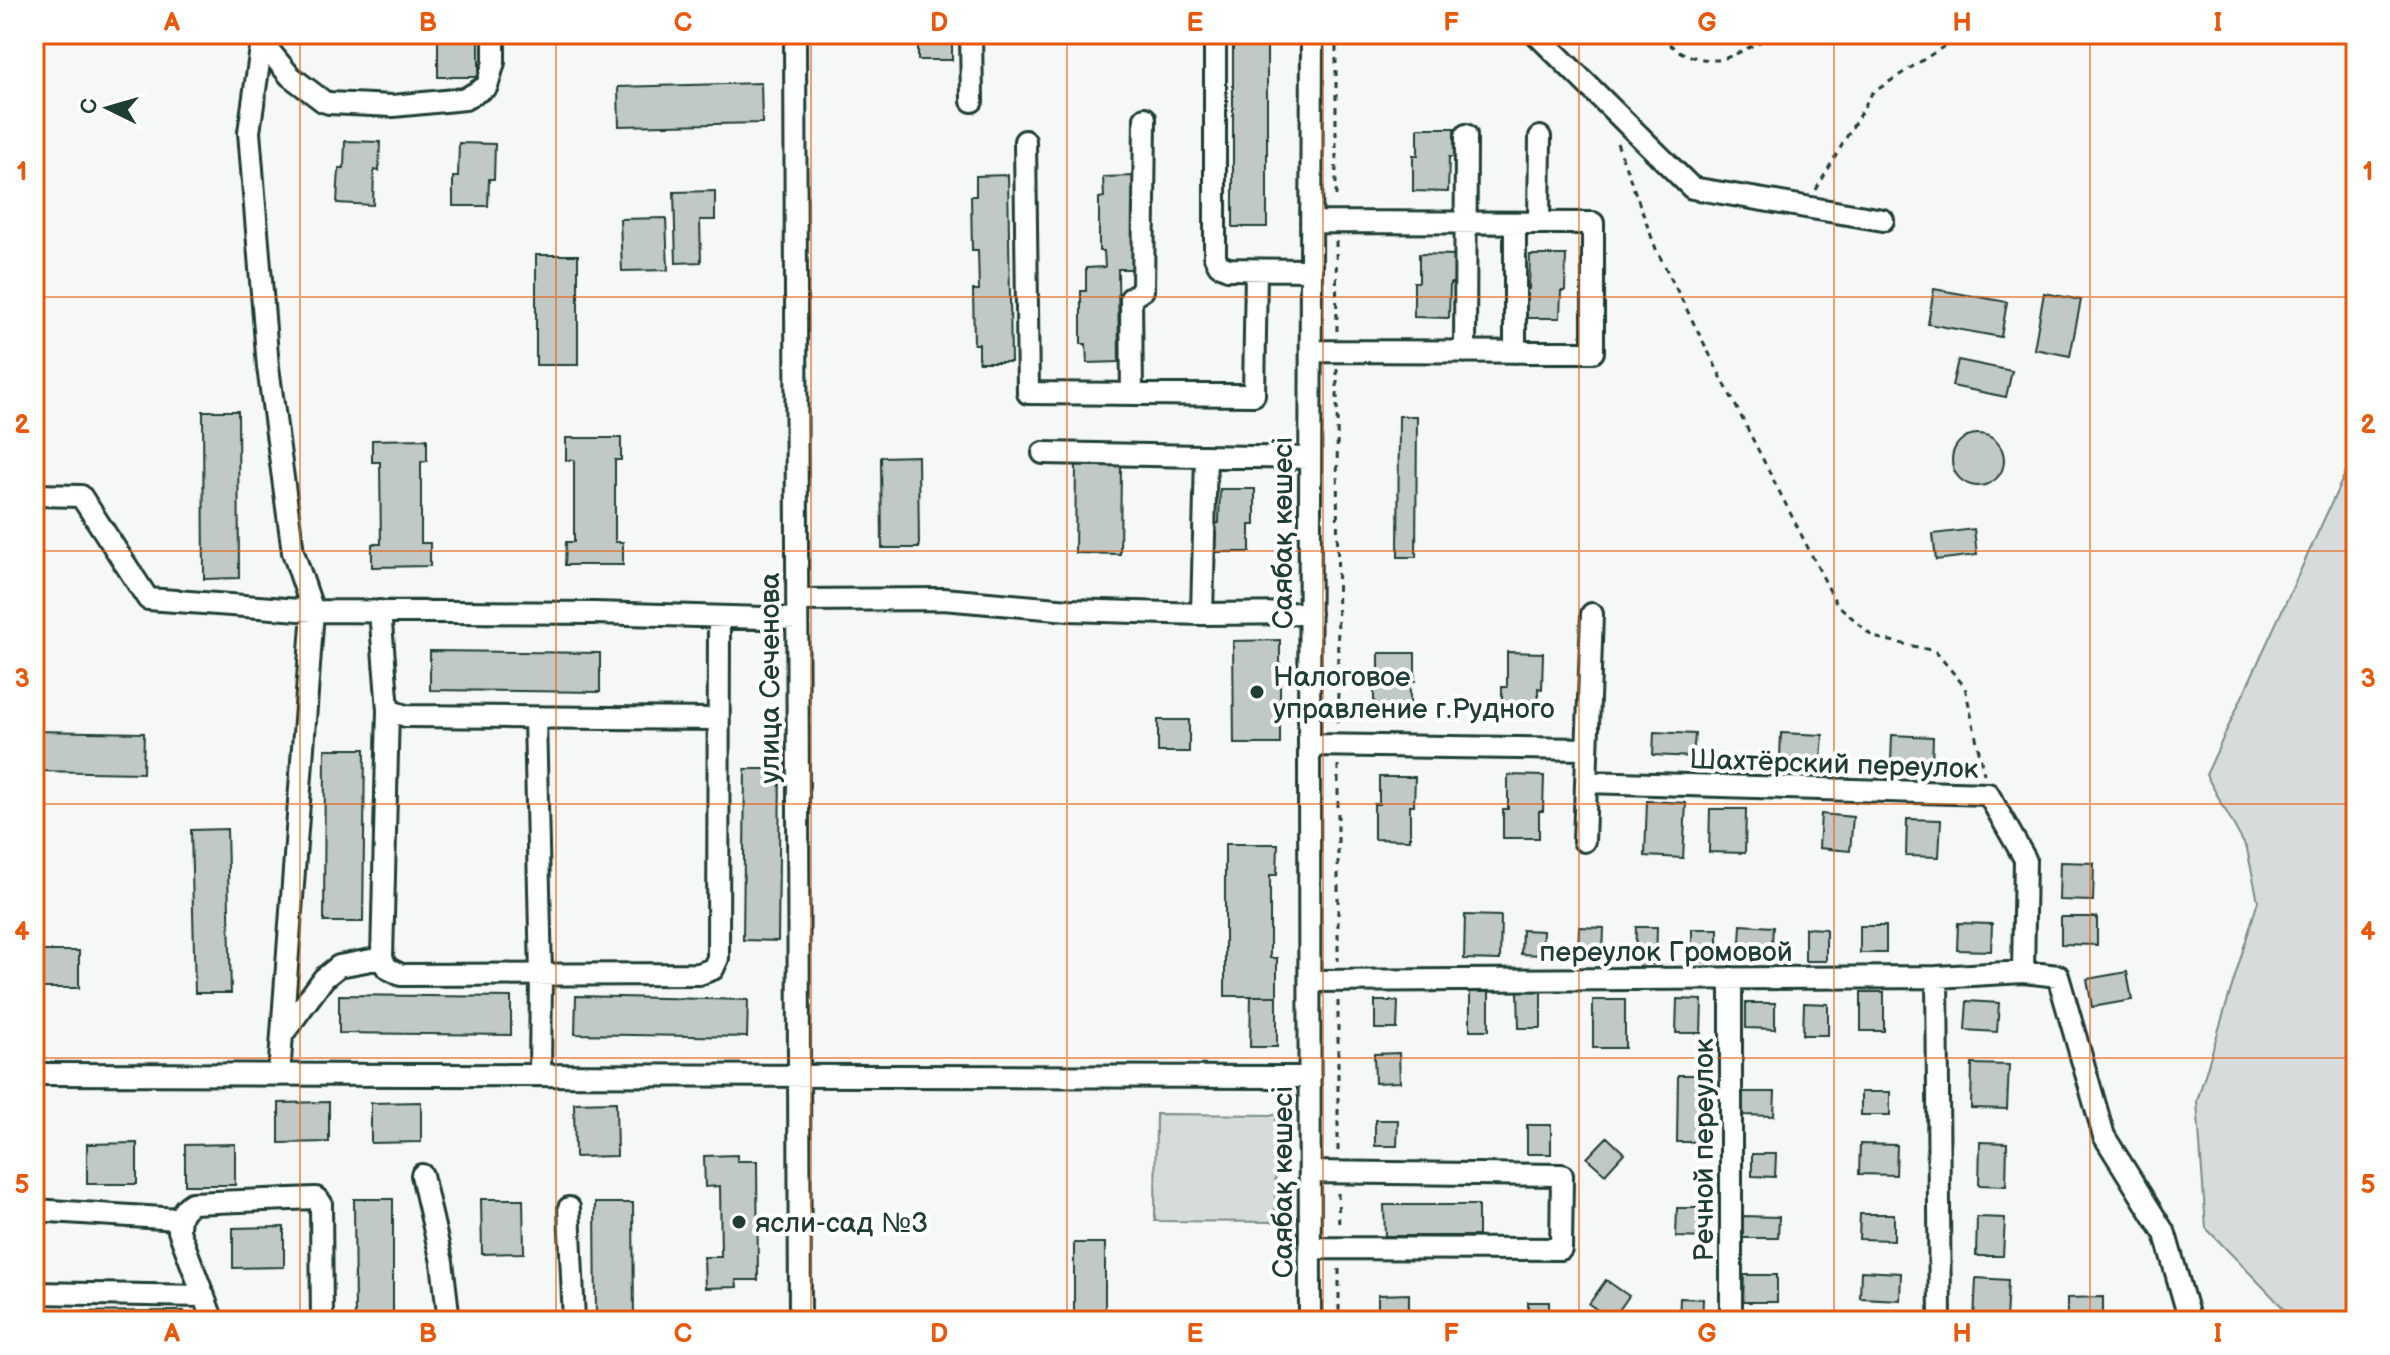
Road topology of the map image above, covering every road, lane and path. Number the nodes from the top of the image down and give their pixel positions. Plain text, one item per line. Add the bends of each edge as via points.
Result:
1 (494, 34) edge
2 (795, 34) edge
3 (971, 34) edge
4 (1207, 34) edge
5 (1312, 34) edge
6 (1336, 34) edge
7 (1536, 34) edge
8 (1662, 34) edge
9 (1775, 34) edge
10 (1963, 34) edge
11 (262, 38) edge
12 (972, 101) dead end
13 (1145, 118) dead end
14 (1466, 135) dead end
15 (1540, 137) dead end
16 (1616, 139) dead end
17 (1025, 141) dead end
18 (1806, 207) junction
19 (1883, 220) dead end
20 (1311, 222) junction
21 (1336, 222) junction
22 (1466, 222) junction
23 (1515, 223) junction
24 (1539, 223) junction
25 (1256, 270) junction
26 (1311, 270) junction
27 (1311, 351) junction
28 (1337, 351) junction
29 (1465, 352) junction
30 (1515, 352) junction
31 (1132, 394) junction
32 (1043, 453) dead end
33 (1206, 456) junction
34 (1310, 458) junction
35 (34, 495) edge
36 (797, 610) junction
37 (313, 611) junction
38 (380, 611) junction
39 (1310, 613) junction
40 (1202, 614) junction
41 (1592, 614) dead end
42 (719, 617) junction
43 (388, 710) junction
44 (535, 718) junction
45 (717, 719) junction
46 (1309, 745) junction
47 (1338, 745) junction
48 (1587, 749) junction
49 (1586, 782) junction
50 (1988, 794) junction
51 (1584, 841) dead end
52 (382, 958) junction
53 (2023, 972) junction
54 (541, 975) junction
55 (1937, 977) junction
56 (1731, 978) junction
57 (1310, 981) junction
58 (1338, 981) junction
59 (282, 1035) junction
60 (34, 1074) edge
61 (279, 1075) junction
62 (540, 1075) junction
63 (799, 1076) junction
64 (1310, 1077) junction
65 (1310, 1172) junction
66 (1338, 1173) junction
67 (422, 1175) dead end
68 (569, 1208) dead end
69 (34, 1210) edge
70 (179, 1219) junction
71 (1311, 1248) junction
72 (1339, 1248) junction
73 (34, 1293) edge
74 (204, 1296) junction
75 (213, 1321) edge
76 (322, 1321) edge
77 (449, 1321) edge
78 (574, 1321) edge
79 (800, 1321) edge
80 (1310, 1321) edge
81 (1339, 1321) edge
82 (1731, 1321) edge
83 (1940, 1321) edge
84 (2190, 1321) edge

1 - 11 street via 487,86 465,99 393,106 323,101 290,76
2 - 36 street, улица Сеченова
3 - 12 street
4 - 25 street via 1215,44 1215,257 1228,269
5 - 20 street, Саябақ көшесі
6 - 21 path
7 - 18 street via 1692,188
8 - 9 path via 1685,55 1719,60
10 - 18 path via 1872,93
11 - 37 street via 249,132 268,367 293,552
13 - 31 street via 1143,290 1131,298
14 - 22 street
15 - 24 street
16 - 50 path via 1656,249 1836,603 1873,637 1935,651 1965,687
17 - 31 street via 1028,393
18 - 19 street
20 - 21 street
20 - 26 street, Саябақ көшесі
21 - 22 street
21 - 28 path
22 - 23 street
22 - 29 street
23 - 24 street
23 - 30 street
24 - 30 street via 1593,223 1593,352
25 - 26 street
25 - 31 street via 1254,395
26 - 27 street, Саябақ көшесі
27 - 28 street
27 - 34 street, Саябақ көшесі
28 - 29 street
28 - 47 path
29 - 30 street
32 - 33 street
33 - 34 street
33 - 40 street
34 - 39 street, Саябақ көшесі
35 - 37 street via 81,496 148,599
36 - 40 street via 943,599
36 - 42 street
36 - 63 street, улица Сеченова
37 - 38 street
37 - 59 street
38 - 42 street
38 - 43 street
39 - 40 street
39 - 46 street, Саябақ көшесі
41 - 48 street
42 - 45 street
43 - 44 street via 406,716
43 - 52 street
44 - 45 street
44 - 54 street
45 - 54 street via 718,958 713,969 699,974
46 - 47 street
46 - 57 street, Саябақ көшесі
47 - 48 street
47 - 58 path
48 - 49 street
49 - 50 street, Шахтёрский переулок
49 - 51 street
50 - 53 street, Шахтёрский переулок via 2025,859
52 - 54 street via 387,968 401,975
52 - 59 street via 339,966
53 - 55 street, переулок Громовой
53 - 84 street, переулок Громовой via 2058,976 2104,1136 2165,1234
54 - 62 street
55 - 56 street, переулок Громовой
55 - 83 street
56 - 58 street, переулок Громовой
56 - 82 street, Речной переулок
57 - 58 street, переулок Громовой
57 - 64 street, Саябақ көшесі
58 - 66 path
59 - 61 street
60 - 61 street
61 - 62 street
62 - 63 street
63 - 64 street
63 - 79 street, улица Сеченова
64 - 65 street, Саябақ көшесі
65 - 66 street
65 - 71 street, Саябақ көшесі
66 - 72 path
66 - 72 street via 1562,1175 1561,1249
67 - 77 street
68 - 78 street
69 - 70 street
70 - 74 street
70 - 76 street via 192,1203 319,1199
71 - 72 street
71 - 80 street, Саябақ көшесі
72 - 81 path
73 - 74 street
74 - 75 street

